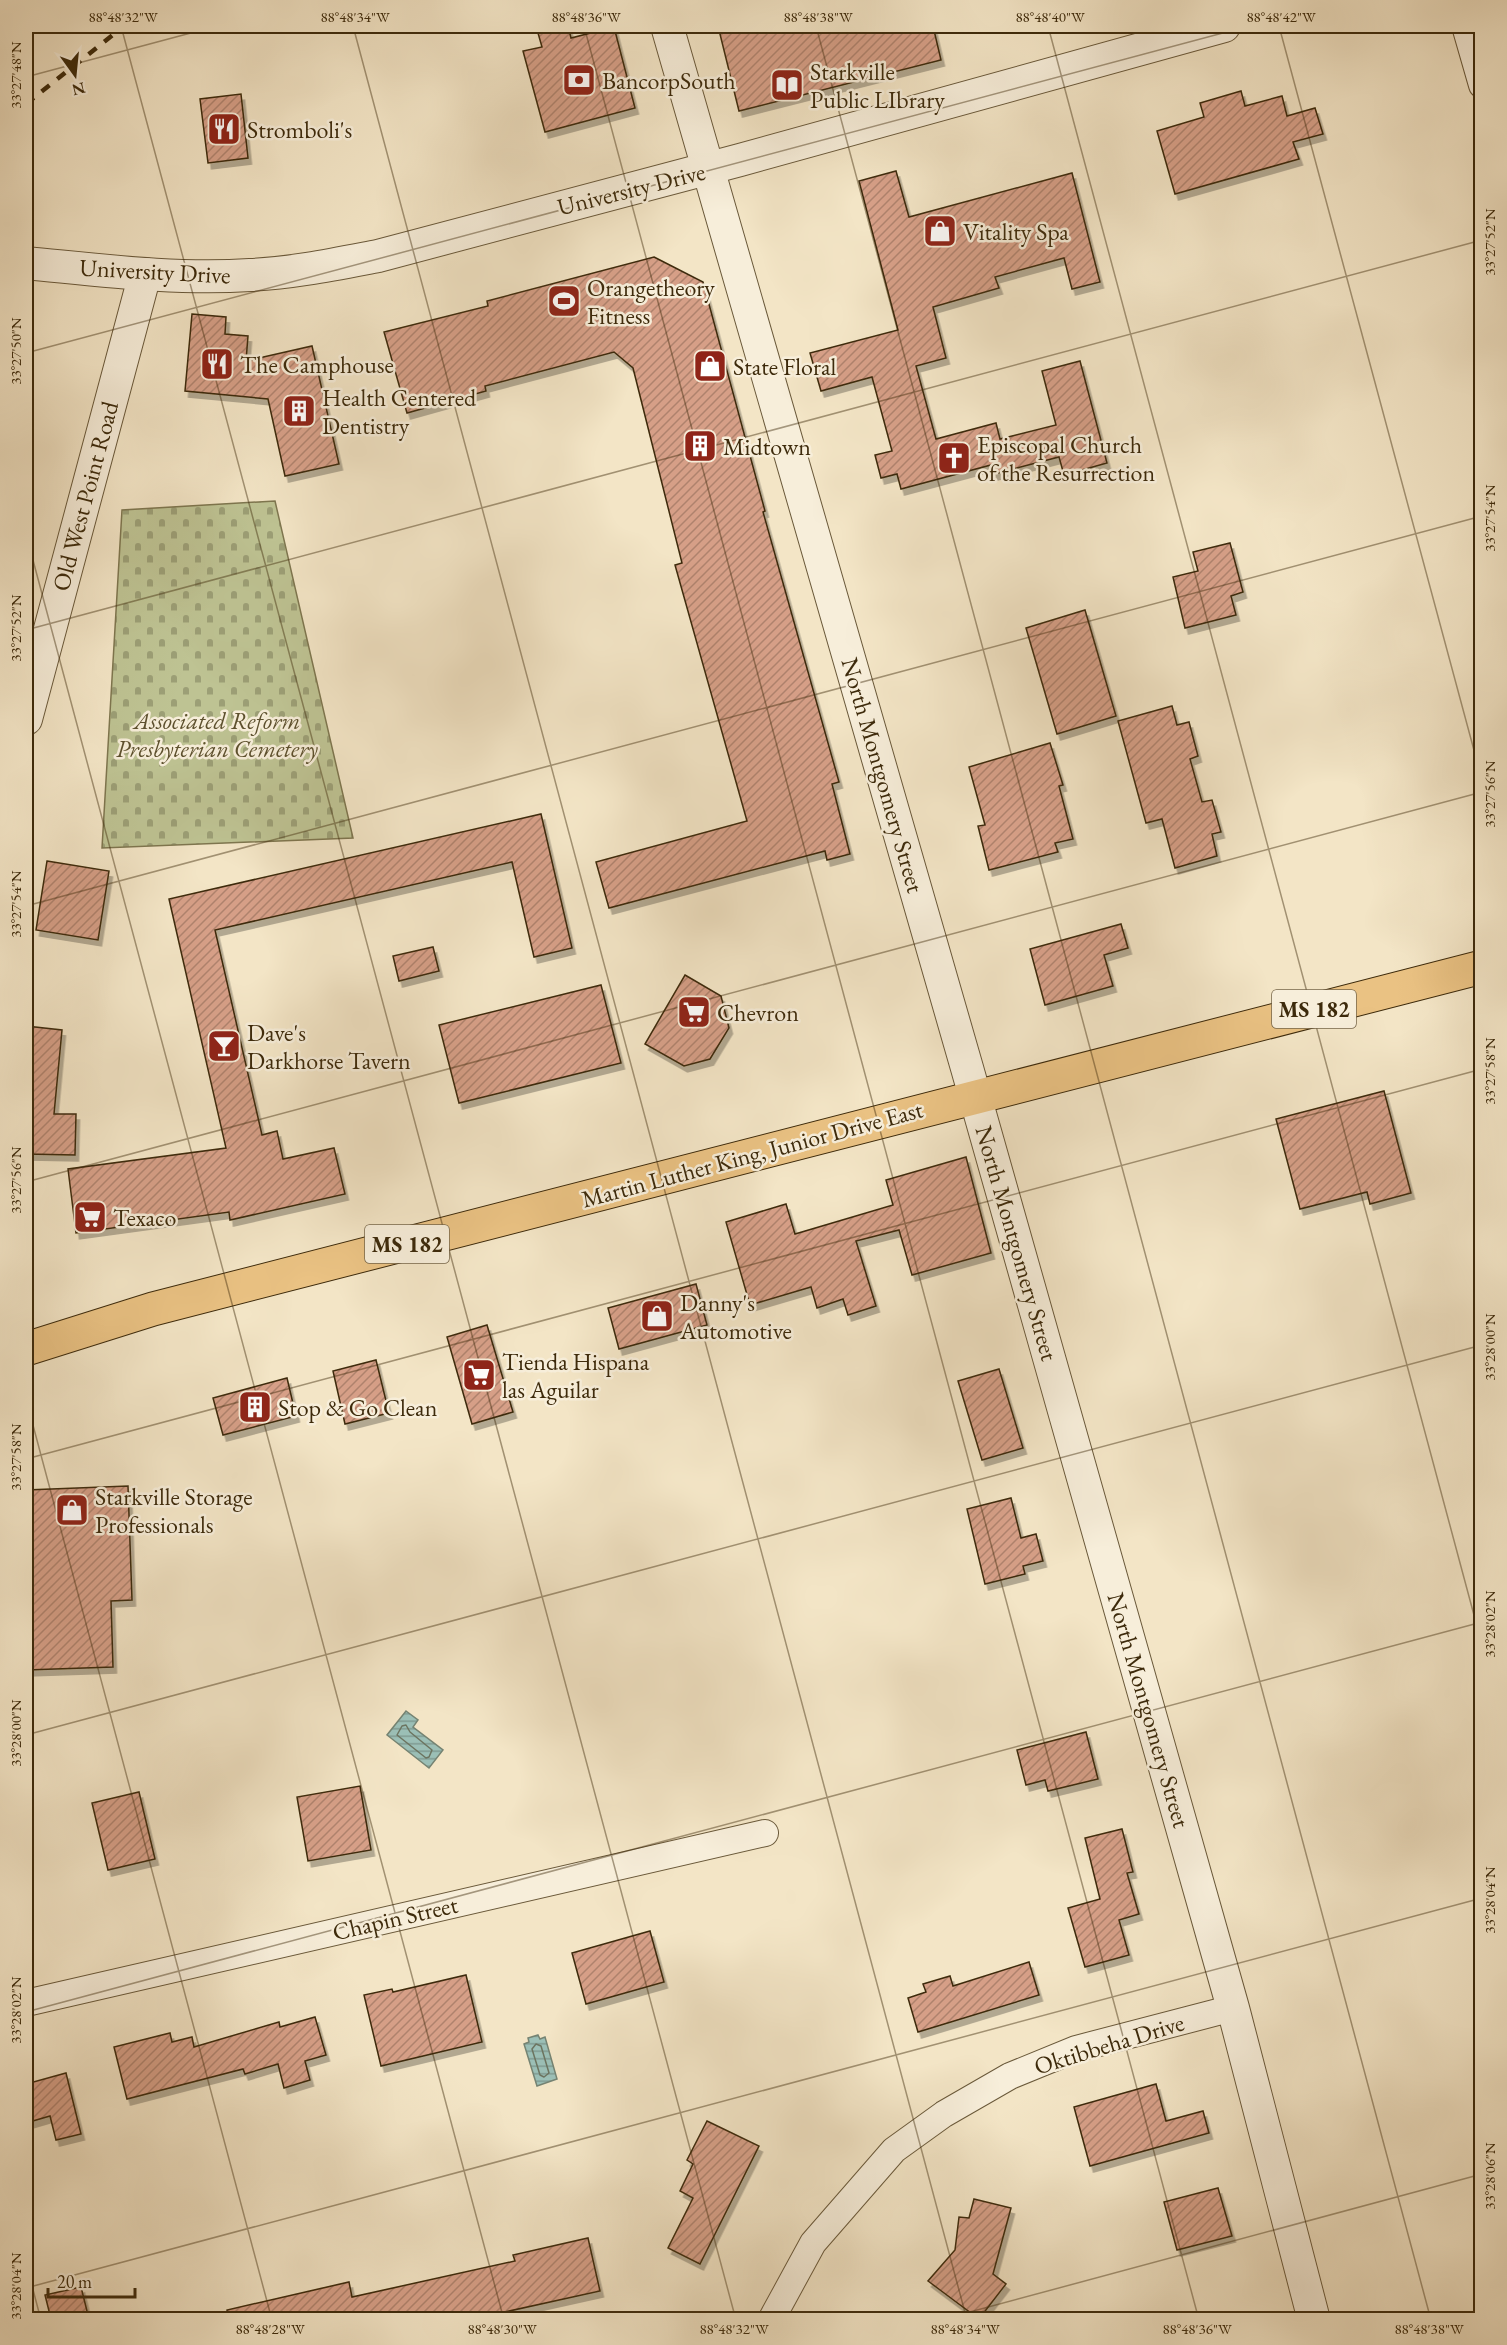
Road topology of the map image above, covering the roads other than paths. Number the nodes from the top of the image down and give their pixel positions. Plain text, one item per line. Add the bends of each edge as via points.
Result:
1 (667, 26) edge
2 (1224, 26) edge
3 (1465, 26) edge
4 (1482, 85) edge
5 (707, 169) junction
6 (26, 263) edge
7 (145, 274) junction
8 (26, 719) edge
9 (1482, 967) edge
10 (975, 1096) junction
11 (26, 1349) edge
12 (765, 1833) dead end
13 (26, 2003) edge
14 (1233, 2008) junction
15 (771, 2319) edge
16 (1314, 2319) edge

1 - 5 street, North Montgomery Street
2 - 5 street, University Drive
3 - 4 street
5 - 7 street, University Drive via 328,266 248,275
5 - 10 street, North Montgomery Street
6 - 7 street, University Drive
7 - 8 street, Old West Point Road
9 - 10 main road, Martin Luther King, Junior Drive East / MS 182
10 - 11 main road, Martin Luther King, Junior Drive East / MS 182 via 165,1306
10 - 14 street, North Montgomery Street
12 - 13 street, Chapin Street
14 - 15 street, Oktibbeha Drive via 1076,2049 1002,2080 944,2114 894,2150 813,2243
14 - 16 street, North Montgomery Street

